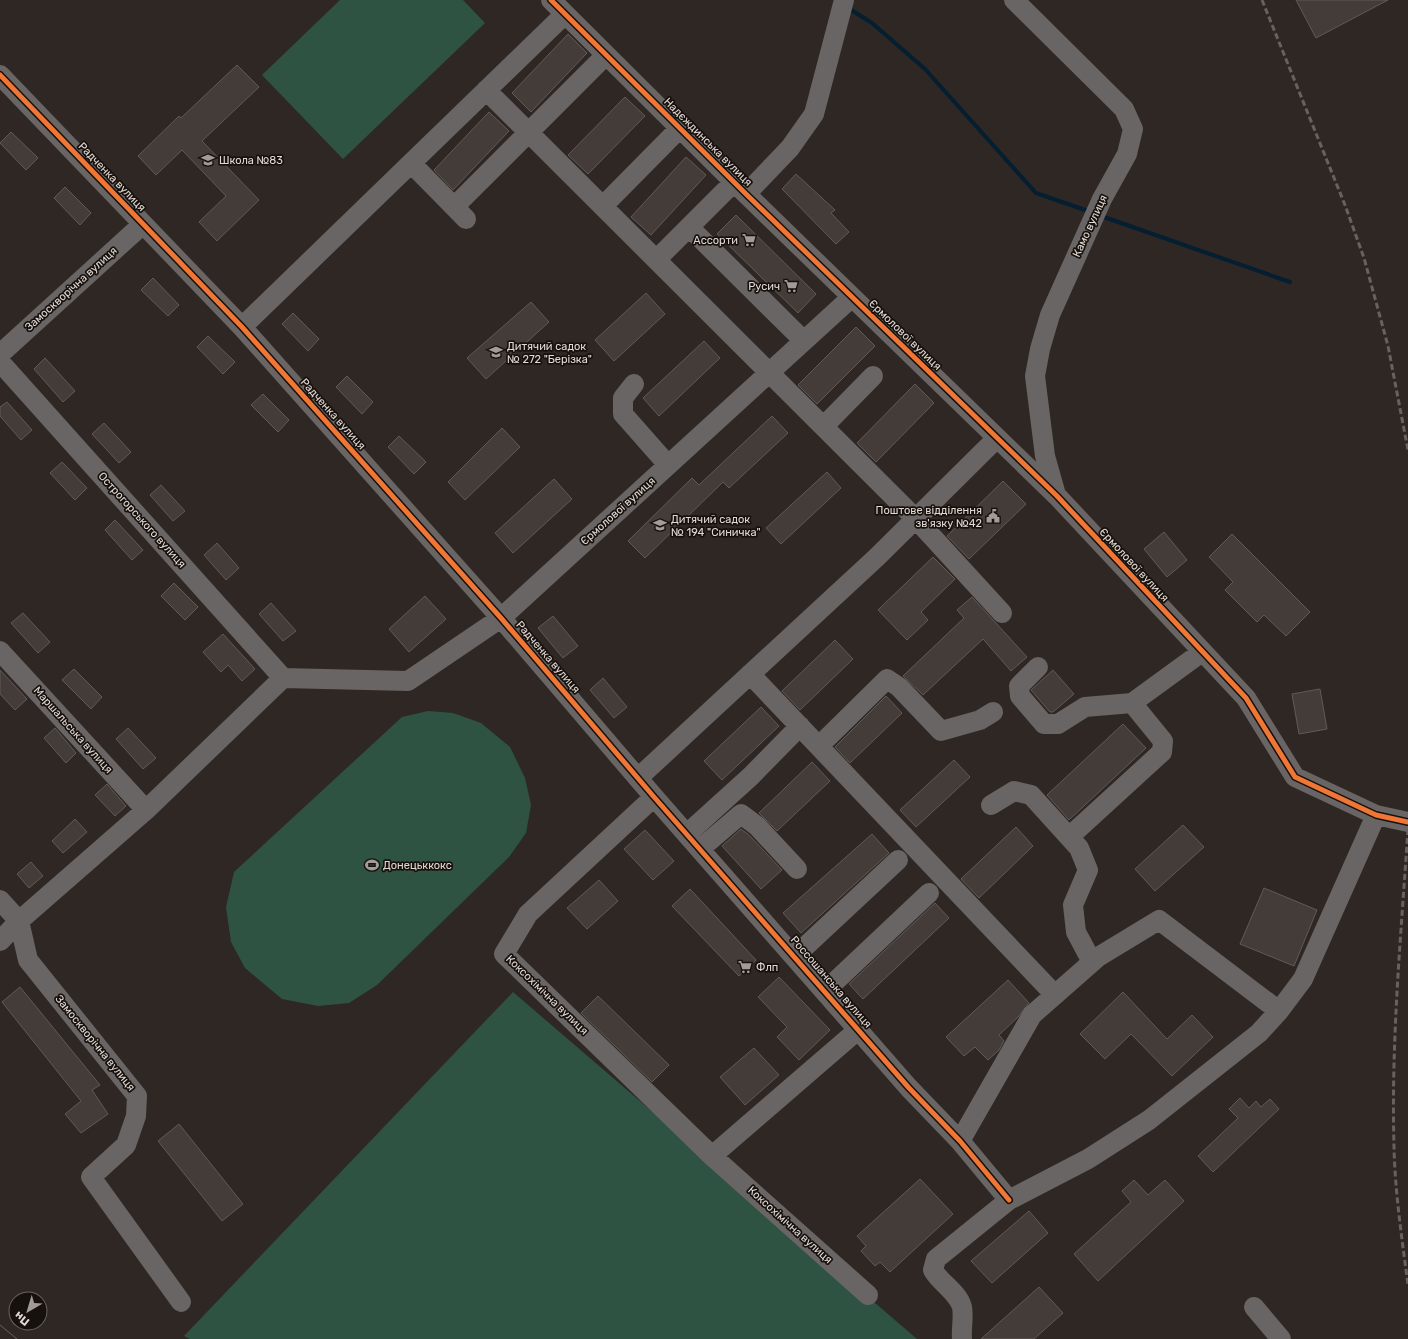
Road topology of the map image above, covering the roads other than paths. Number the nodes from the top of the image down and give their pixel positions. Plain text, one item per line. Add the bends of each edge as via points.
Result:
1 (551, 0) edge
2 (1014, 0) edge
3 (839, 2) edge
4 (565, 14) junction
5 (606, 55) junction
6 (0, 75) edge
7 (486, 90) junction
8 (680, 128) junction
9 (529, 132) junction
10 (411, 163) junction
11 (740, 188) junction
12 (603, 206) junction
13 (143, 224) junction
14 (689, 227) junction
15 (657, 259) junction
16 (852, 297) junction
17 (242, 327) junction
18 (804, 341) junction
19 (0, 354) edge
20 (0, 362) edge
21 (770, 372) junction
22 (873, 376) dead end
23 (634, 384) dead end
24 (824, 426) junction
25 (997, 438) junction
26 (668, 465) junction
27 (1056, 496) junction
28 (916, 519) junction
29 (1002, 612) dead end
30 (501, 618) junction
31 (0, 650) edge
32 (1202, 652) junction
33 (1038, 667) dead end
34 (750, 674) junction
35 (283, 678) junction
36 (1132, 703) junction
37 (993, 712) dead end
38 (800, 726) junction
39 (819, 746) junction
40 (638, 778) junction
41 (654, 797) junction
42 (991, 805) dead end
43 (146, 810) junction
44 (1376, 815) junction
45 (1408, 822) edge
46 (687, 834) junction
47 (1069, 837) junction
48 (700, 849) junction
49 (898, 860) dead end
50 (797, 869) dead end
51 (928, 893) dead end
52 (0, 900) edge
53 (20, 921) junction
54 (0, 941) edge
55 (794, 956) junction
56 (1092, 962) junction
57 (825, 991) junction
58 (1055, 995) junction
59 (1279, 1011) junction
60 (859, 1029) junction
61 (960, 1141) junction
62 (712, 1156) junction
63 (1009, 1200) junction
64 (868, 1295) dead end
65 (181, 1302) dead end
66 (1254, 1307) dead end
67 (962, 1339) edge
68 (1281, 1339) edge

1 - 4 street, Надєждинська вулиця
2 - 27 street, Камо вулиця via 1124,109 1133,129 1127,154 1102,199 1074,260 1050,315 1040,348 1035,376 1038,414 1045,456
3 - 11 street via 814,114 790,148
4 - 5 street, Надєждинська вулиця
4 - 7 street
5 - 8 street, Надєждинська вулиця
5 - 9 street
6 - 13 street, Радченка вулиця
7 - 9 street
7 - 10 street
8 - 11 street, Надєждинська вулиця
8 - 12 street
9 - 10 street via 460,213
9 - 12 street
10 - 17 street
11 - 14 street
11 - 16 street, Надєждинська вулиця
12 - 15 street
13 - 17 street, Радченка вулиця
13 - 19 street, Замоскворічна вулиця
14 - 15 street
14 - 18 street
15 - 21 street
16 - 18 street, Єрмолової вулиця
16 - 25 street, Єрмолової вулиця
17 - 30 street, Радченка вулиця
18 - 21 street, Єрмолової вулиця
20 - 35 street, Острогорського вулиця
21 - 24 street
21 - 26 street, Єрмолової вулиця
22 - 24 street
23 - 26 street via 623,398 623,414
24 - 28 street
25 - 27 street, Єрмолової вулиця
25 - 28 street
26 - 30 street, Єрмолової вулиця
27 - 32 street, Єрмолової вулиця
28 - 29 street
28 - 34 street
30 - 35 street, Єрмолової вулиця via 408,681
30 - 40 street, Радченка вулиця
31 - 43 street, Маршальська вулиця
32 - 36 street
32 - 44 street, Єрмолової вулиця via 1246,698 1295,777
33 - 36 street via 1019,686 1020,696 1044,724 1058,724 1086,707
34 - 38 street
34 - 40 street
35 - 43 street
36 - 47 street via 1163,741 1162,752
37 - 39 street via 980,720 941,731 898,687 887,680
38 - 39 street
38 - 46 street via 751,776
39 - 58 street
40 - 41 street, Россошанська вулиця
41 - 46 street, Россошанська вулиця
41 - 62 street, Коксохімічна вулиця via 528,914 504,954
42 - 47 street via 1014,791 1031,795
43 - 53 street
44 - 45 street, Єрмолової вулиця
44 - 59 street via 1303,979
46 - 48 street, Россошанська вулиця
47 - 56 street via 1079,848 1088,870 1073,905 1076,932
48 - 50 street via 740,814 757,826
48 - 55 street, Россошанська вулиця
49 - 55 street
51 - 57 street
52 - 53 street
53 - 54 street
53 - 65 street, Замоскворічна вулиця via 28,960 137,1096 136,1116 126,1145 91,1177
55 - 57 street, Россошанська вулиця
56 - 58 street
56 - 59 street via 1159,920
57 - 60 street, Россошанська вулиця
58 - 61 street via 1032,1015
59 - 63 street via 1259,1033 1149,1120 1088,1159
60 - 61 street, Россошанська вулиця via 909,1088
60 - 62 street
61 - 63 street, Россошанська вулиця
62 - 64 street, Коксохімічна вулиця
63 - 67 street via 936,1259 933,1270 961,1305 964,1319
66 - 68 street

